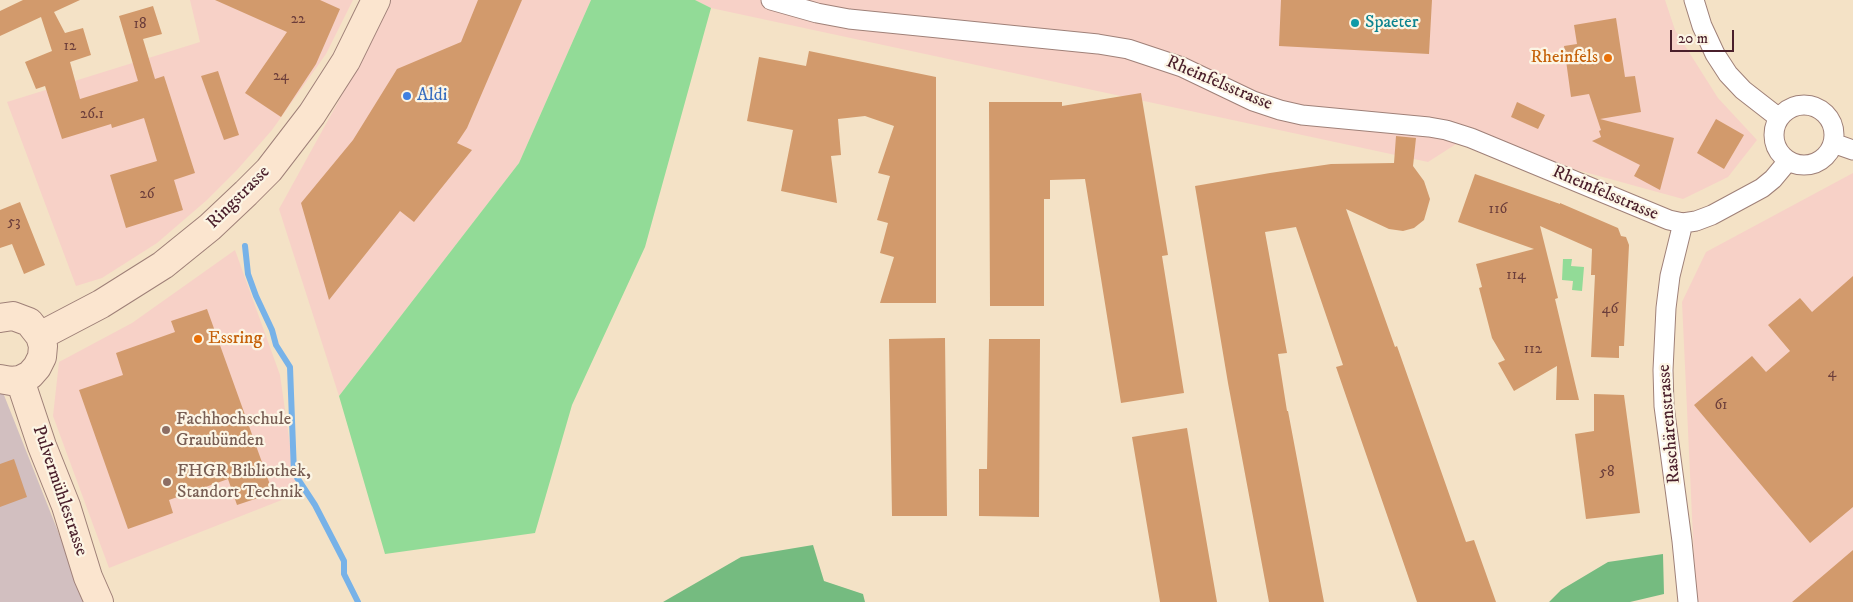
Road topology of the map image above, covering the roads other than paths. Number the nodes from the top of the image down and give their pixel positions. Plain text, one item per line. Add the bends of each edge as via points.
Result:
1 (376, 0) edge
2 (771, 0) edge
3 (1694, 0) edge
4 (1779, 118) junction
5 (1833, 143) junction
6 (1853, 150) edge
7 (1788, 161) junction
8 (1683, 223) junction
9 (0, 318) edge
10 (40, 336) junction
11 (10, 379) edge
12 (99, 602) edge
13 (1688, 602) edge

1 - 10 main road, Ringstrasse via 350,54 312,114 269,170 210,227 163,264 100,304
2 - 8 street, Rheinfelsstrasse via 849,19 1128,49 1182,67 1253,101 1280,110 1302,115 1429,126 1472,138 1668,220
3 - 4 street via 1712,48 1728,74
4 - 5 street via 1798,105 1820,109 1831,120
4 - 7 street via 1774,129 1774,141
5 - 6 street
5 - 7 street via 1819,162 1803,165
7 - 8 street via 1762,188 1712,215
8 - 13 street, Raschärenstrasse via 1670,276 1663,370 1664,406
9 - 10 main road via 22,318
10 - 11 main road via 43,346 40,362 30,375
11 - 12 main road, Pulvermühlestrasse via 66,506

